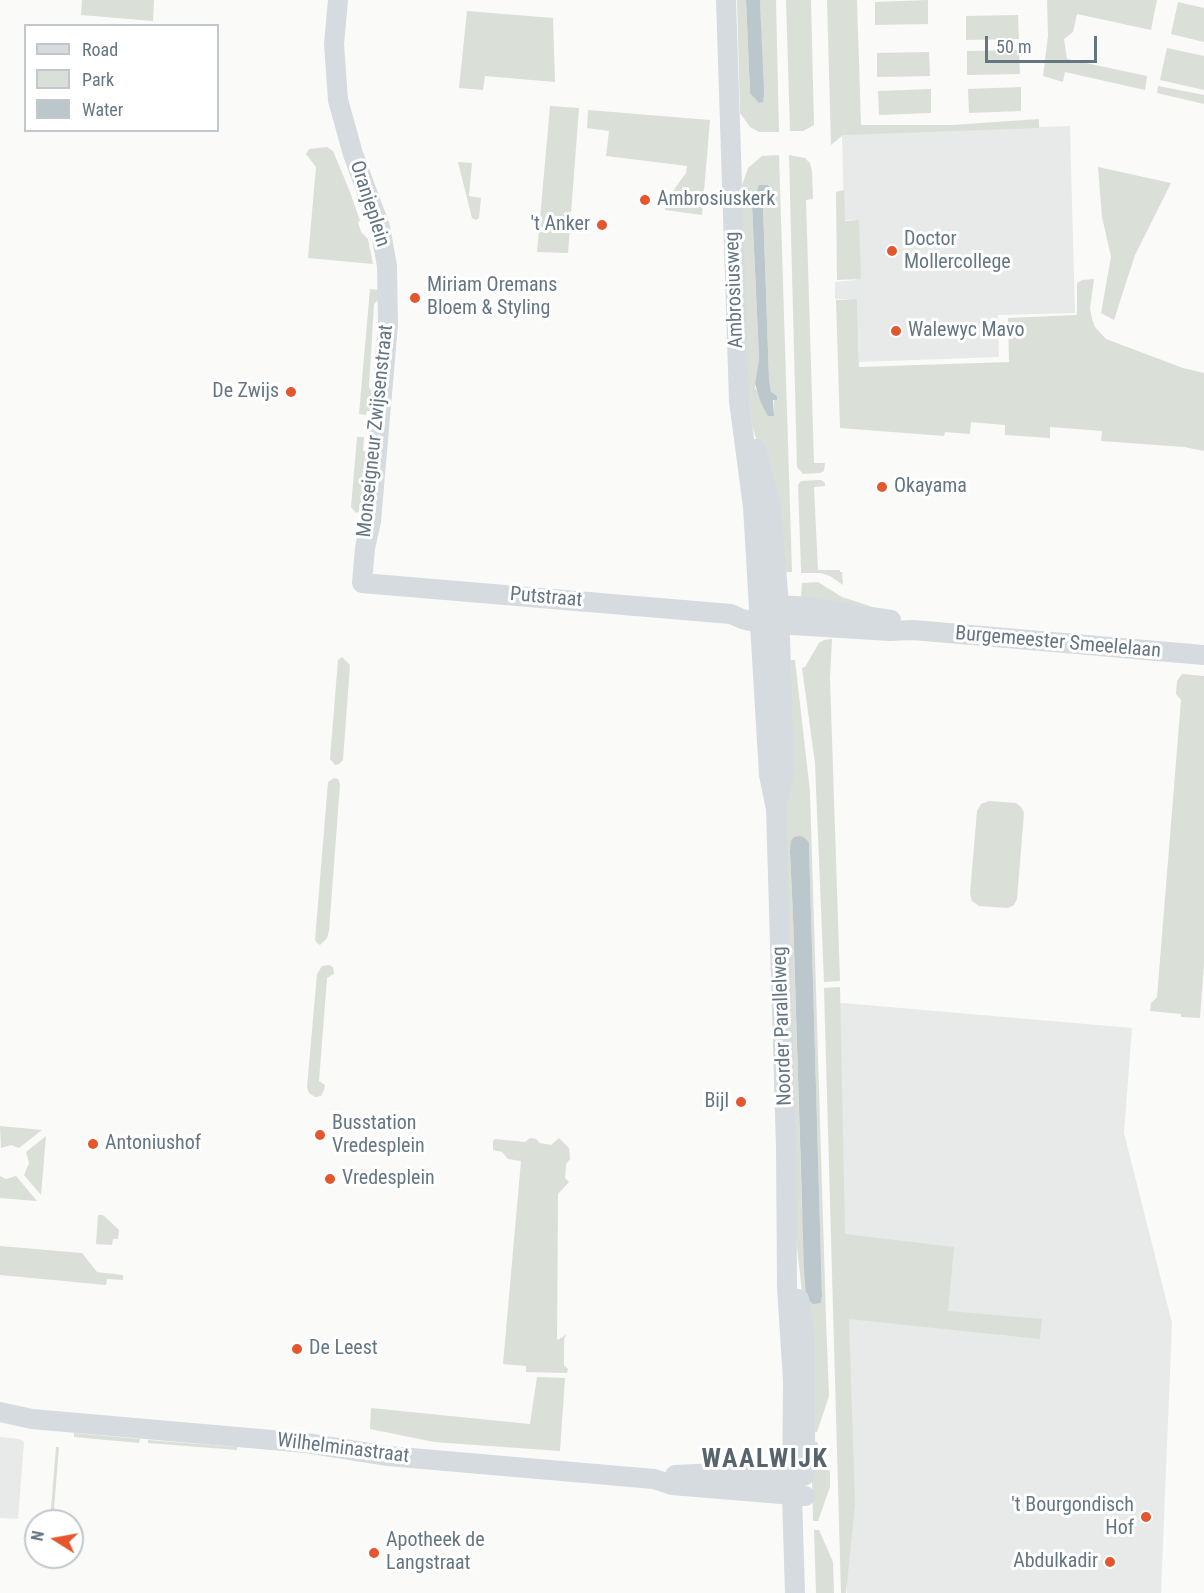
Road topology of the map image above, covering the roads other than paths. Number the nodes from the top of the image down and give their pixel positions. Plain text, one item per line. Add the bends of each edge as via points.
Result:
1 (338, 0) edge
2 (726, 0) edge
3 (388, 280) joint
4 (744, 436) junction
5 (362, 583) joint
6 (759, 614) junction
7 (779, 615) junction
8 (1204, 655) edge
9 (776, 809) junction
10 (0, 1412) edge
11 (32, 1419) junction
12 (0, 1425) edge
13 (799, 1476) junction
14 (654, 1479) junction
15 (799, 1496) junction
16 (795, 1593) edge
17 (808, 1593) edge

1 - 3 main road, Oranjeplein via 334,44 338,100 380,227
2 - 4 main road, Ambrosiusweg via 739,400
3 - 5 main road, Monseigneur Zwijsenstraat via 388,325
4 - 6 main road, Ambrosiusweg via 753,507
4 - 7 main road, Ambrosiusweg via 756,449 771,507
5 - 6 main road, Putstraat via 731,614 742,619
6 - 7 main road
6 - 9 main road, Noorder Parallelweg via 769,775
7 - 8 main road, Burgemeester Smeelelaan via 797,606 888,619 913,630
7 - 9 main road, Noorder Parallelweg via 784,772
9 - 13 main road, Noorder Parallelweg via 787,1287
10 - 11 main road, Wilhelminastraat
11 - 12 main road, Wilhelminastraat
11 - 14 main road, Wilhelminastraat
13 - 14 main road, Wilhelminastraat via 717,1473
13 - 15 main road, Noorder Parallelweg
14 - 15 main road, Wilhelminastraat via 672,1485
15 - 16 main road, Noorder Parallelweg
15 - 17 main road, Noorder Parallelweg

